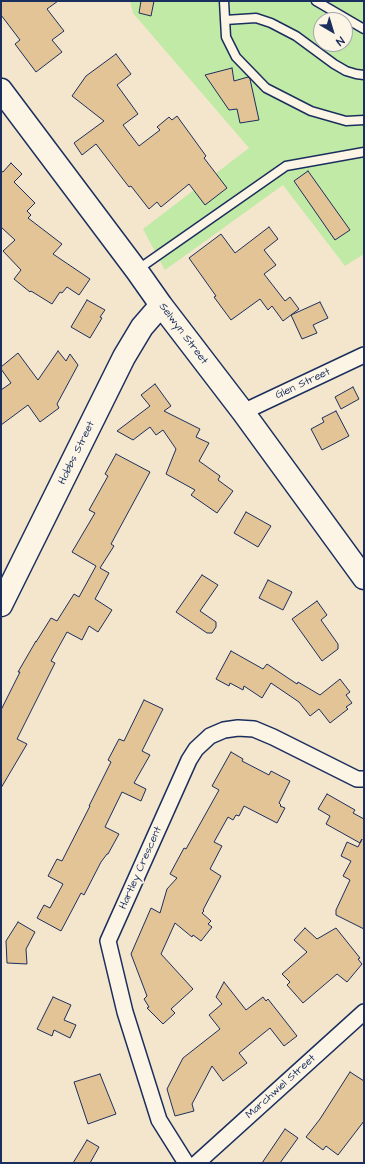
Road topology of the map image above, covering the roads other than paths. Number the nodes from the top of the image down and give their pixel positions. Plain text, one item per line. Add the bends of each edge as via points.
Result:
1 (224, 1) edge
2 (316, 1) edge
3 (225, 20) junction
4 (364, 29) edge
5 (364, 74) edge
6 (1, 90) edge
7 (364, 120) edge
8 (364, 152) edge
9 (136, 271) junction
10 (161, 305) junction
11 (364, 355) edge
12 (242, 412) junction
13 (364, 578) edge
14 (1, 606) edge
15 (364, 779) edge
16 (364, 1012) edge
17 (186, 1163) edge
18 (197, 1163) edge

1 - 3 lane
2 - 4 lane
3 - 5 lane via 256,18 271,22 346,71
3 - 7 lane via 226,37 236,57 266,88 311,111 346,120
6 - 9 street, Selwyn Street
8 - 9 lane via 286,166
9 - 10 street, Selwyn Street
10 - 12 street, Selwyn Street
10 - 14 street, Hobbs Street via 142,327 124,357
11 - 12 street, Glen Street
12 - 13 street, Selwyn Street
15 - 17 street, Hartley Crescent via 357,779 254,729 224,730 210,736 189,760 108,941 126,1012 159,1120
16 - 18 street, Marchwiel Street

